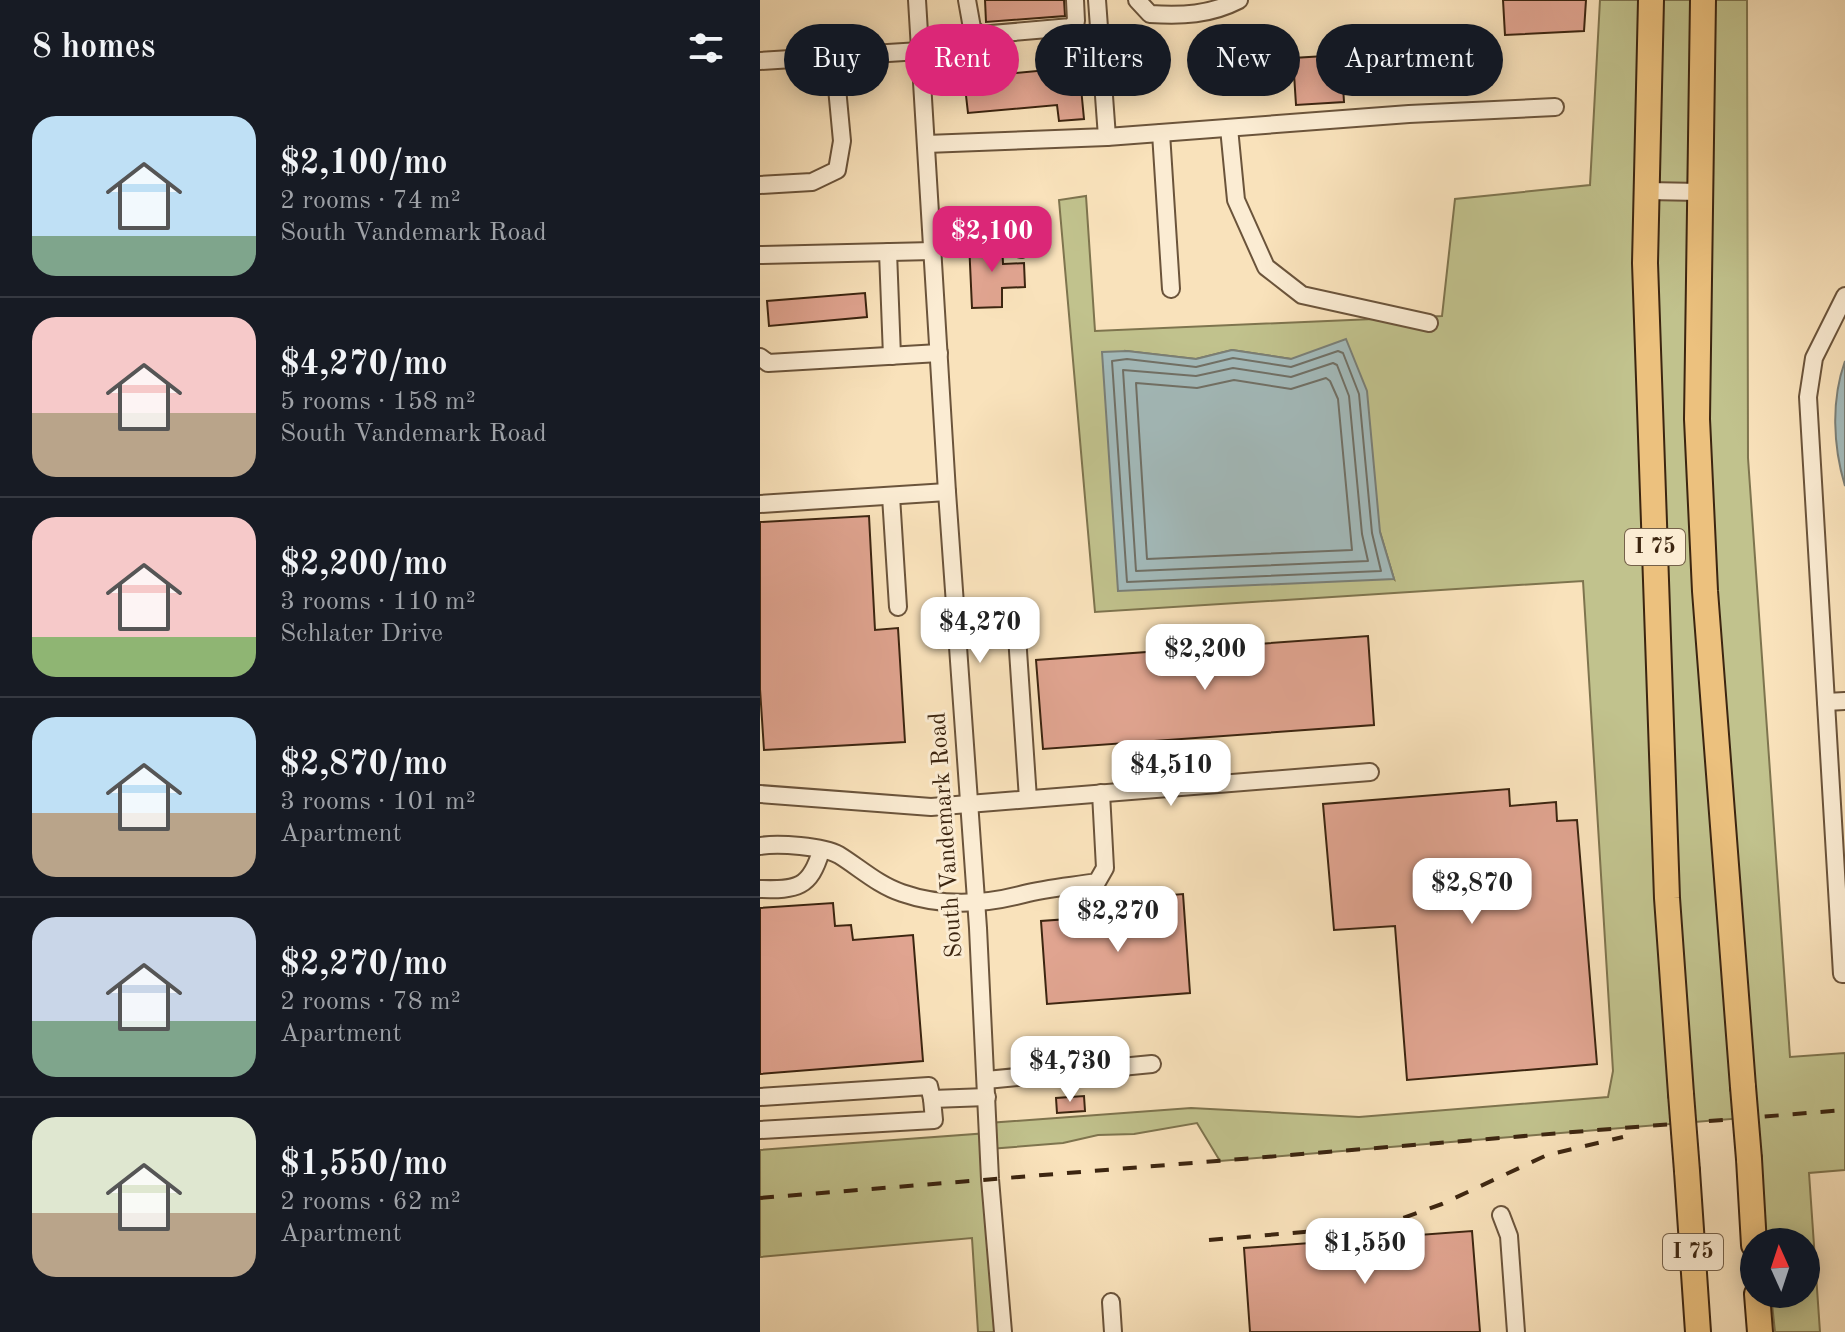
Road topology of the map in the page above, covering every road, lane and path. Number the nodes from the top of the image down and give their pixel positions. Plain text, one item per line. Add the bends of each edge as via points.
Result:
1 (917, 0) edge
2 (967, 0) edge
3 (1075, 0) edge
4 (1097, 0) edge
5 (1137, 0) edge
6 (1239, 0) edge
7 (1651, 0) edge
8 (1703, 0) edge
9 (918, 24) edge
10 (784, 59) edge
11 (760, 61) edge
12 (838, 96) edge
13 (923, 96) edge
14 (1555, 107) dead end
15 (1229, 128) junction
16 (1161, 133) junction
17 (1107, 137) junction
18 (926, 144) junction
19 (760, 185) edge
20 (1647, 191) junction
21 (1700, 192) junction
22 (931, 225) junction
23 (1021, 249) dead end
24 (933, 251) junction
25 (888, 252) junction
26 (760, 255) edge
27 (1171, 289) dead end
28 (1845, 296) edge
29 (1429, 323) dead end
30 (939, 353) junction
31 (892, 356) junction
32 (760, 357) edge
33 (947, 492) junction
34 (891, 496) junction
35 (760, 504) edge
36 (898, 607) dead end
37 (957, 617) junction
38 (1845, 701) edge
39 (1826, 702) junction
40 (1837, 737) edge
41 (1370, 772) dead end
42 (1838, 788) edge
43 (1101, 793) junction
44 (760, 794) edge
45 (1028, 799) junction
46 (970, 804) junction
47 (1839, 824) edge
48 (760, 846) edge
49 (821, 851) junction
50 (1841, 879) edge
51 (760, 889) edge
52 (977, 904) junction
53 (1842, 918) edge
54 (1845, 974) edge
55 (1152, 1064) dead end
56 (986, 1088) junction
57 (760, 1097) edge
58 (932, 1099) junction
59 (760, 1130) edge
60 (1501, 1215) dead end
61 (1753, 1228) edge
62 (1111, 1302) dead end
63 (1758, 1308) edge
64 (1003, 1332) edge
65 (1113, 1332) edge
66 (1516, 1332) edge
67 (1698, 1332) edge
68 (1760, 1332) edge

1 - 9 street, South Vandemark Road
2 - 3 street via 972,28 980,35 1071,27 1076,21
4 - 17 street
5 - 6 street via 1150,14 1180,16 1211,12
7 - 20 highway, I 75
8 - 21 highway, I 75
10 - 11 street
12 - 19 street via 842,141 837,170 812,182
13 - 18 street, South Vandemark Road
14 - 15 street
15 - 16 street
15 - 29 street via 1236,200 1266,267 1302,295
16 - 17 street
16 - 27 street
17 - 18 street
18 - 22 street, South Vandemark Road
20 - 21 street
20 - 67 highway, I 75, bridge via 1645,263 1667,898
21 - 61 highway, I 75, bridge via 1697,419 1704,575
22 - 23 street via 1000,221 1011,226
22 - 24 street, South Vandemark Road
24 - 25 street
24 - 30 street, South Vandemark Road
25 - 26 street
25 - 31 street
28 - 39 street via 1814,358 1808,397
30 - 31 street
30 - 33 street, South Vandemark Road
31 - 32 street via 768,363
33 - 34 street
33 - 37 street, South Vandemark Road
34 - 35 street
34 - 36 street
37 - 45 street via 1006,613 1016,621
37 - 46 street, South Vandemark Road
38 - 39 street
39 - 40 street
40 - 42 street
41 - 43 street
42 - 47 street
43 - 45 street
43 - 52 street via 1105,868 1097,882
44 - 46 street via 931,807
45 - 46 street
46 - 52 street, South Vandemark Road
47 - 50 street
48 - 49 street
49 - 51 street via 805,884
49 - 52 street via 835,853 901,893
50 - 53 street
52 - 56 street, South Vandemark Road
53 - 54 street
55 - 56 street
56 - 58 street
56 - 64 street, South Vandemark Road
57 - 58 street via 929,1086
58 - 59 street via 934,1120
60 - 66 street via 1509,1236
62 - 65 street
63 - 68 highway

